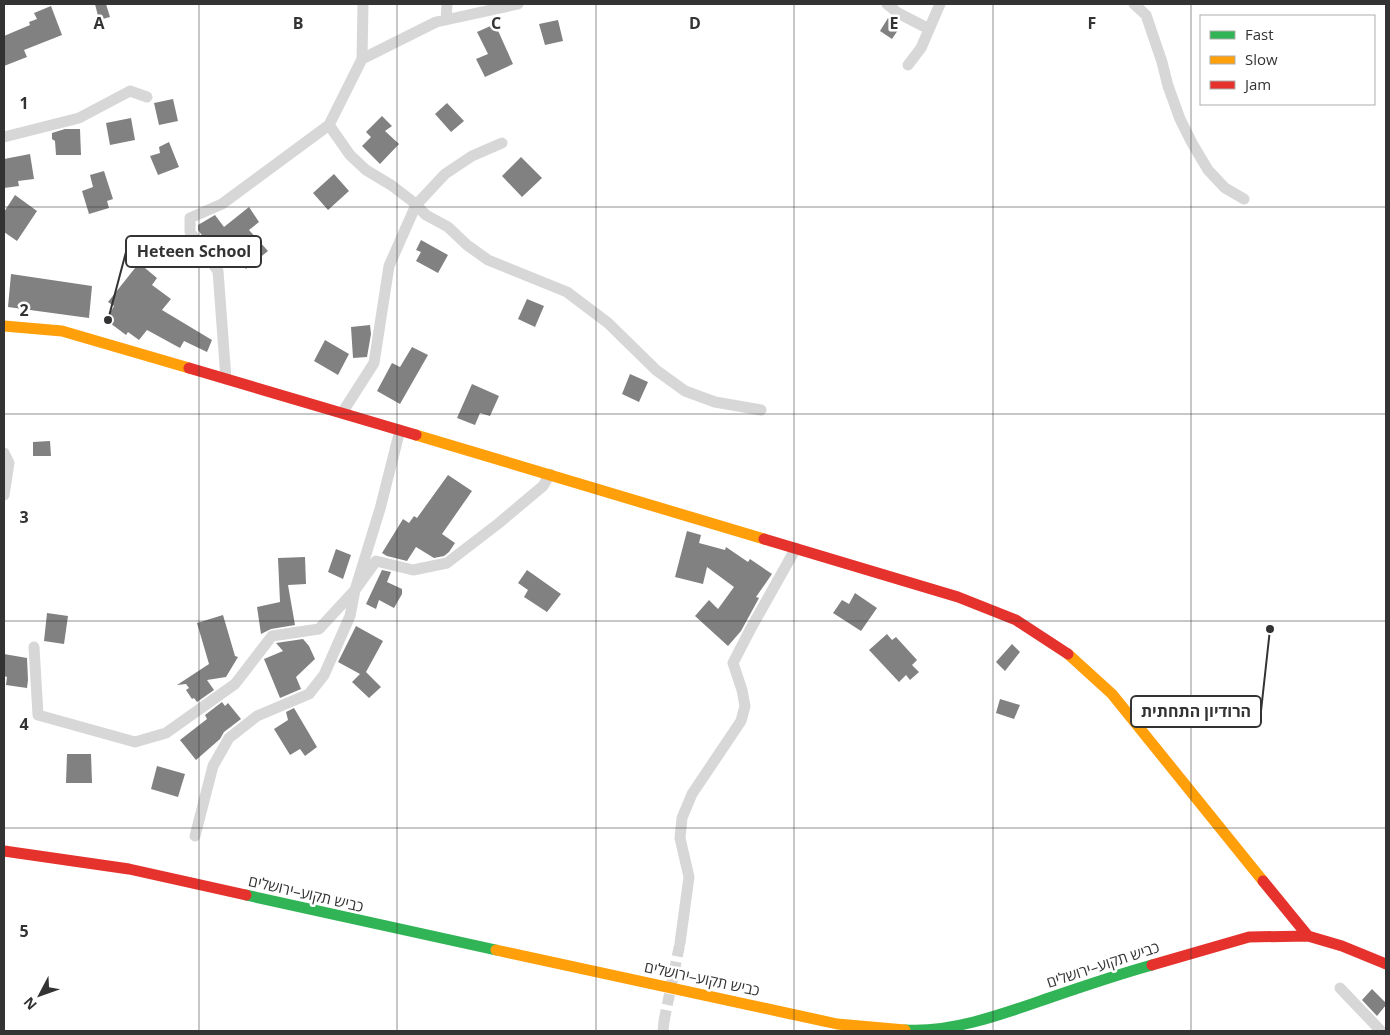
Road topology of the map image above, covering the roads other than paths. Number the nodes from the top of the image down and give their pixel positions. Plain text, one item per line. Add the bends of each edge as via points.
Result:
1 (363, 4) edge
2 (447, 4) edge
3 (518, 4) edge
4 (886, 4) edge
5 (940, 4) edge
6 (1134, 4) edge
7 (446, 20) junction
8 (929, 29) junction
9 (362, 59) junction
10 (908, 65) dead end
11 (147, 97) dead end
12 (329, 125) junction
13 (4, 136) edge
14 (502, 143) dead end
15 (1244, 199) dead end
16 (416, 205) junction
17 (4, 326) edge
18 (226, 379) junction
19 (761, 410) dead end
20 (342, 413) junction
21 (400, 430) junction
22 (4, 454) edge
23 (550, 474) junction
24 (4, 495) edge
25 (796, 548) junction
26 (355, 590) junction
27 (34, 647) dead end
28 (195, 836) dead end
29 (4, 851) edge
30 (1308, 936) junction
31 (680, 943) tunnel mouth
32 (1386, 964) edge
33 (1340, 988) dead end
34 (1381, 1031) edge

1 - 9 street
2 - 7 street
3 - 7 street
4 - 8 street
5 - 8 street
6 - 15 street via 1146,15 1168,86 1192,143 1208,170 1225,188
7 - 9 street
8 - 10 street via 921,48
9 - 12 street
11 - 13 street via 130,91 79,118
12 - 16 street via 350,155 366,170
12 - 18 street via 222,204 190,218 190,232 218,271
14 - 16 street via 472,156 445,174
16 - 19 street via 488,260 567,292 608,323 656,370 684,391 715,402
16 - 20 street via 389,266 374,363
17 - 18 street via 62,331
18 - 20 street
20 - 21 street
21 - 23 street
21 - 26 street
22 - 24 street via 9,463
23 - 25 street
23 - 26 street via 543,486 447,563 413,570 376,561
25 - 30 street via 958,597 1016,620 1062,650 1112,694
25 - 31 street via 733,663 742,690 744,706 741,721 692,794 682,818 680,838 690,877
26 - 27 street via 319,630 272,636 235,684 166,733 135,742 38,715
26 - 28 street via 350,616 324,675 309,694 257,716 229,738 213,766
29 - 30 street, כביש תקוע–ירושלים via 128,869 837,1024 922,1031 990,1019 1114,976 1249,937
30 - 32 street, כביש תקוע–ירושלים
33 - 34 street

